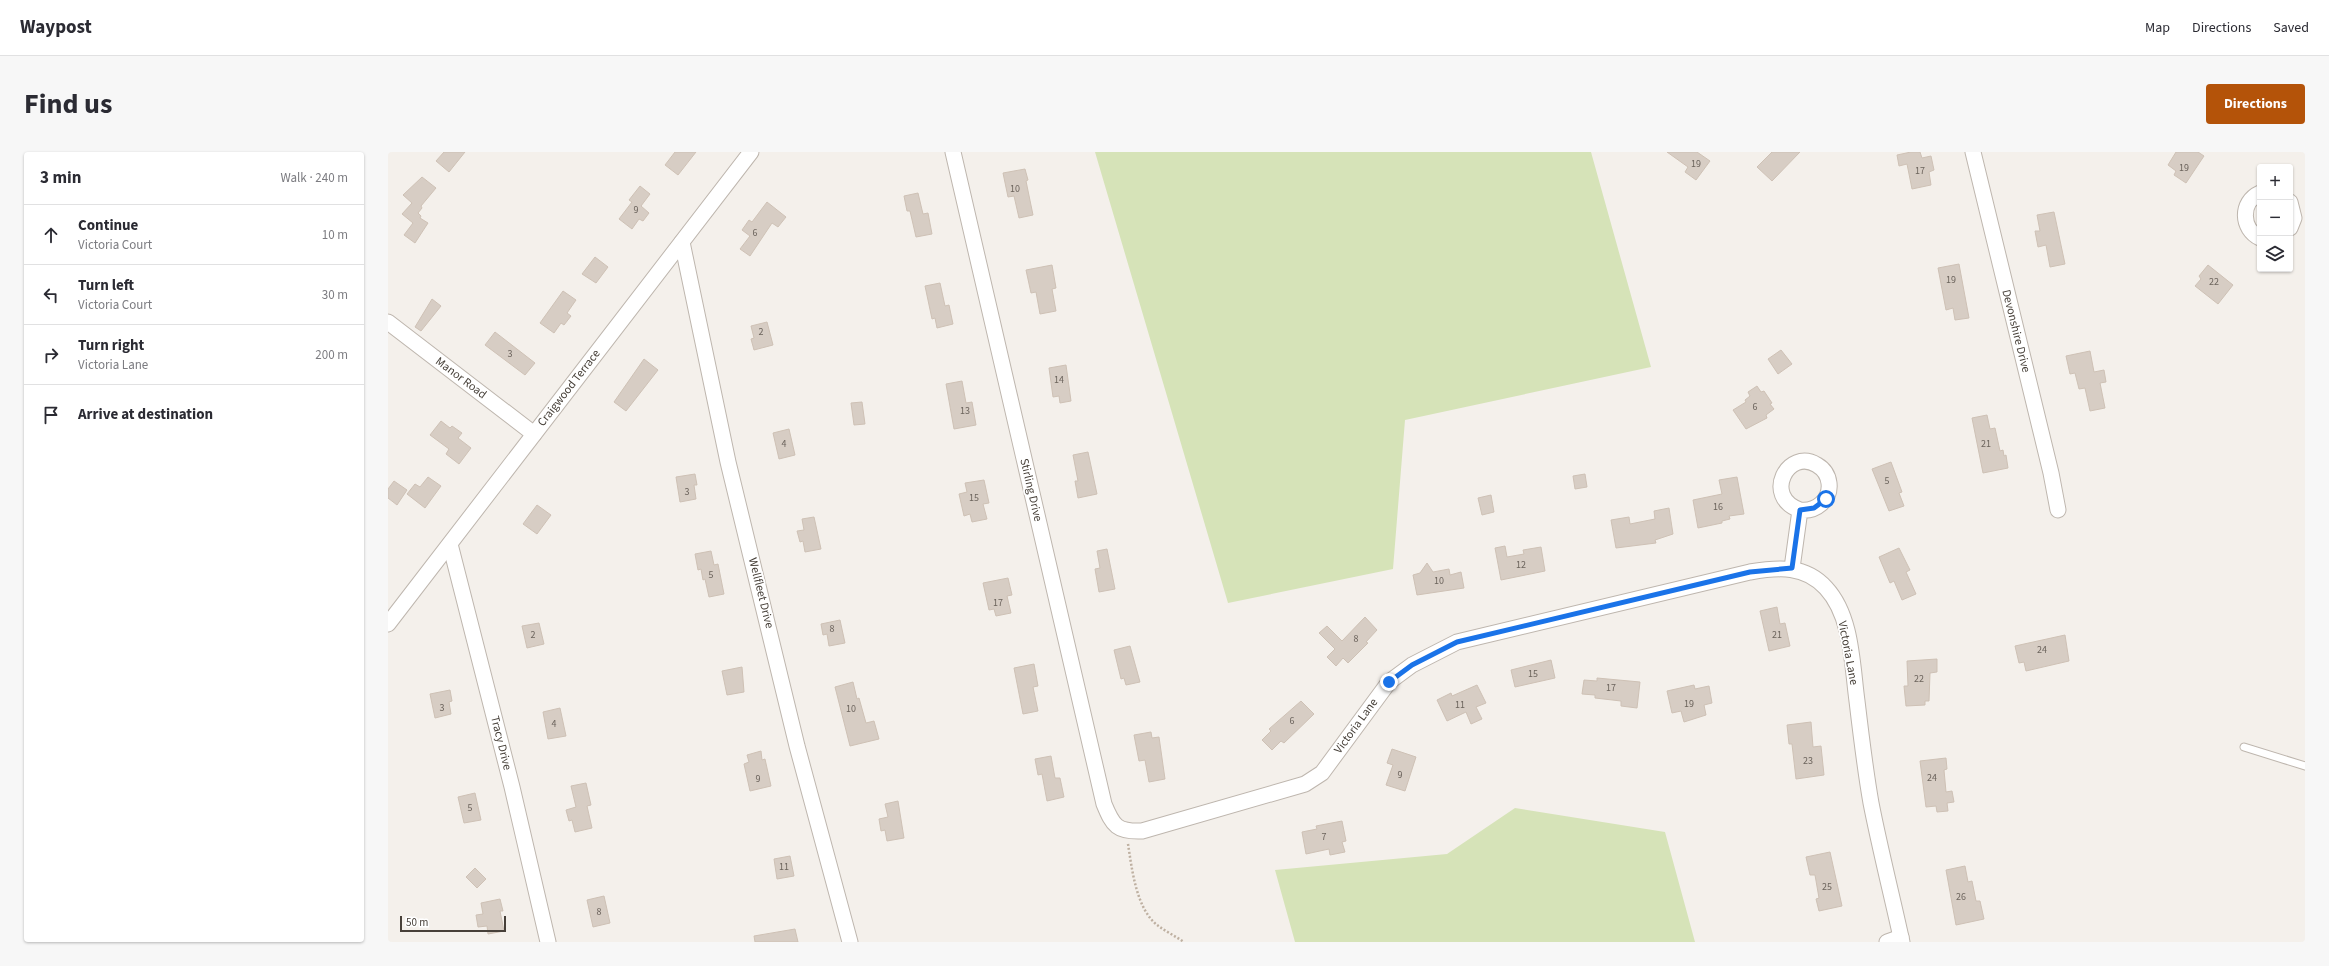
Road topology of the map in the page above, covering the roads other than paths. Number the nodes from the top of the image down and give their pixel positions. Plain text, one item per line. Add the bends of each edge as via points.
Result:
1 (751, 152) edge
2 (953, 152) edge
3 (1973, 152) edge
4 (2257, 195) edge
5 (2296, 206) edge
6 (2293, 220) edge
7 (2257, 236) edge
8 (682, 242) junction
9 (388, 322) edge
10 (534, 434) junction
11 (1800, 510) dead end
12 (2058, 510) dead end
13 (450, 544) junction
14 (1792, 568) junction
15 (388, 624) edge
16 (2244, 747) dead end
17 (2305, 766) edge
18 (1120, 829) joint
19 (1897, 940) edge
20 (548, 942) edge
21 (850, 942) edge

1 - 8 street, Craigwood Terrace
2 - 18 street, Stirling Drive via 1104,804
3 - 12 street, Devonshire Drive
4 - 7 street via 2251,200 2245,214 2249,230
5 - 6 street
8 - 10 street, Craigwood Terrace
8 - 21 street, Wellfleet Drive via 728,462 797,746
9 - 10 street, Manor Road
10 - 13 street, Craigwood Terrace
11 - 14 street
13 - 15 street, Craigwood Terrace
13 - 20 street, Tracy Drive via 512,787
14 - 18 street, Victoria Lane via 1750,572 1457,642 1412,665 1389,682 1322,773 1305,784 1142,831
14 - 19 street, Victoria Lane via 1816,579 1826,588 1833,597 1843,622 1850,650 1872,802
16 - 17 lane

